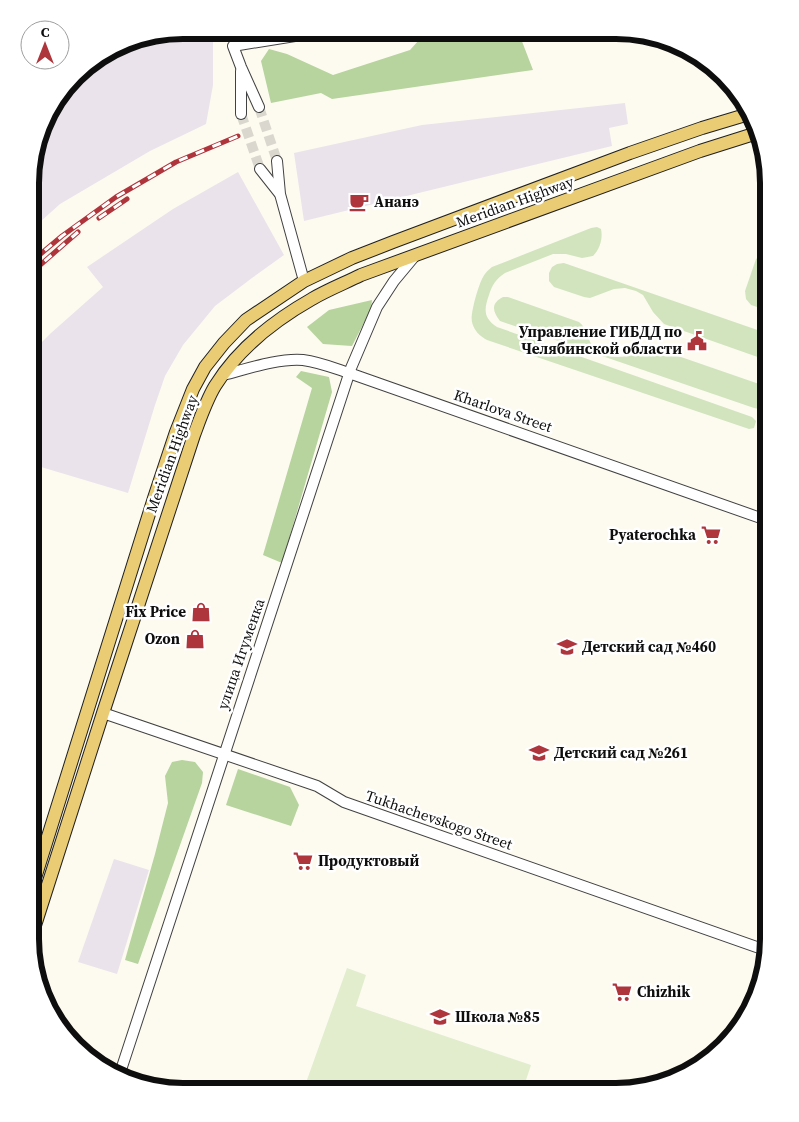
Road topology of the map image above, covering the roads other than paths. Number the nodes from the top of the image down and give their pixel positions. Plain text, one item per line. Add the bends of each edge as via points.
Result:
1 (276, 39) edge
2 (241, 68) junction
3 (260, 107) tunnel mouth
4 (241, 114) tunnel mouth
5 (743, 116) edge
6 (752, 135) edge
7 (277, 160) tunnel mouth
8 (260, 169) tunnel mouth
9 (280, 194) junction
10 (414, 257) junction
11 (304, 281) junction
12 (349, 373) junction
13 (223, 376) junction
14 (760, 518) edge
15 (103, 713) junction
16 (224, 754) junction
17 (39, 865) edge
18 (39, 913) edge
19 (760, 948) edge
20 (121, 1069) edge

1 - 2 street via 233,46
2 - 3 street
2 - 4 street
5 - 11 main road, Meridian Highway via 630,153 392,242
6 - 10 main road, Meridian Highway
7 - 9 street
8 - 9 street
9 - 11 street
10 - 12 street, улица Игуменка via 377,307
10 - 13 main road, Meridian Highway via 360,276 312,299 272,325 240,354
11 - 17 main road, Meridian Highway via 246,320 205,367 193,389 154,498
12 - 13 street, Kharlova Street via 304,360 292,360
12 - 14 street, Kharlova Street
12 - 16 street, улица Игуменка
13 - 15 main road, Meridian Highway via 205,407 194,436
15 - 16 street, Tukhachevskogo Street
15 - 18 main road, Meridian Highway
16 - 19 street, Tukhachevskogo Street via 317,786 344,802
16 - 20 street, улица Игуменка

